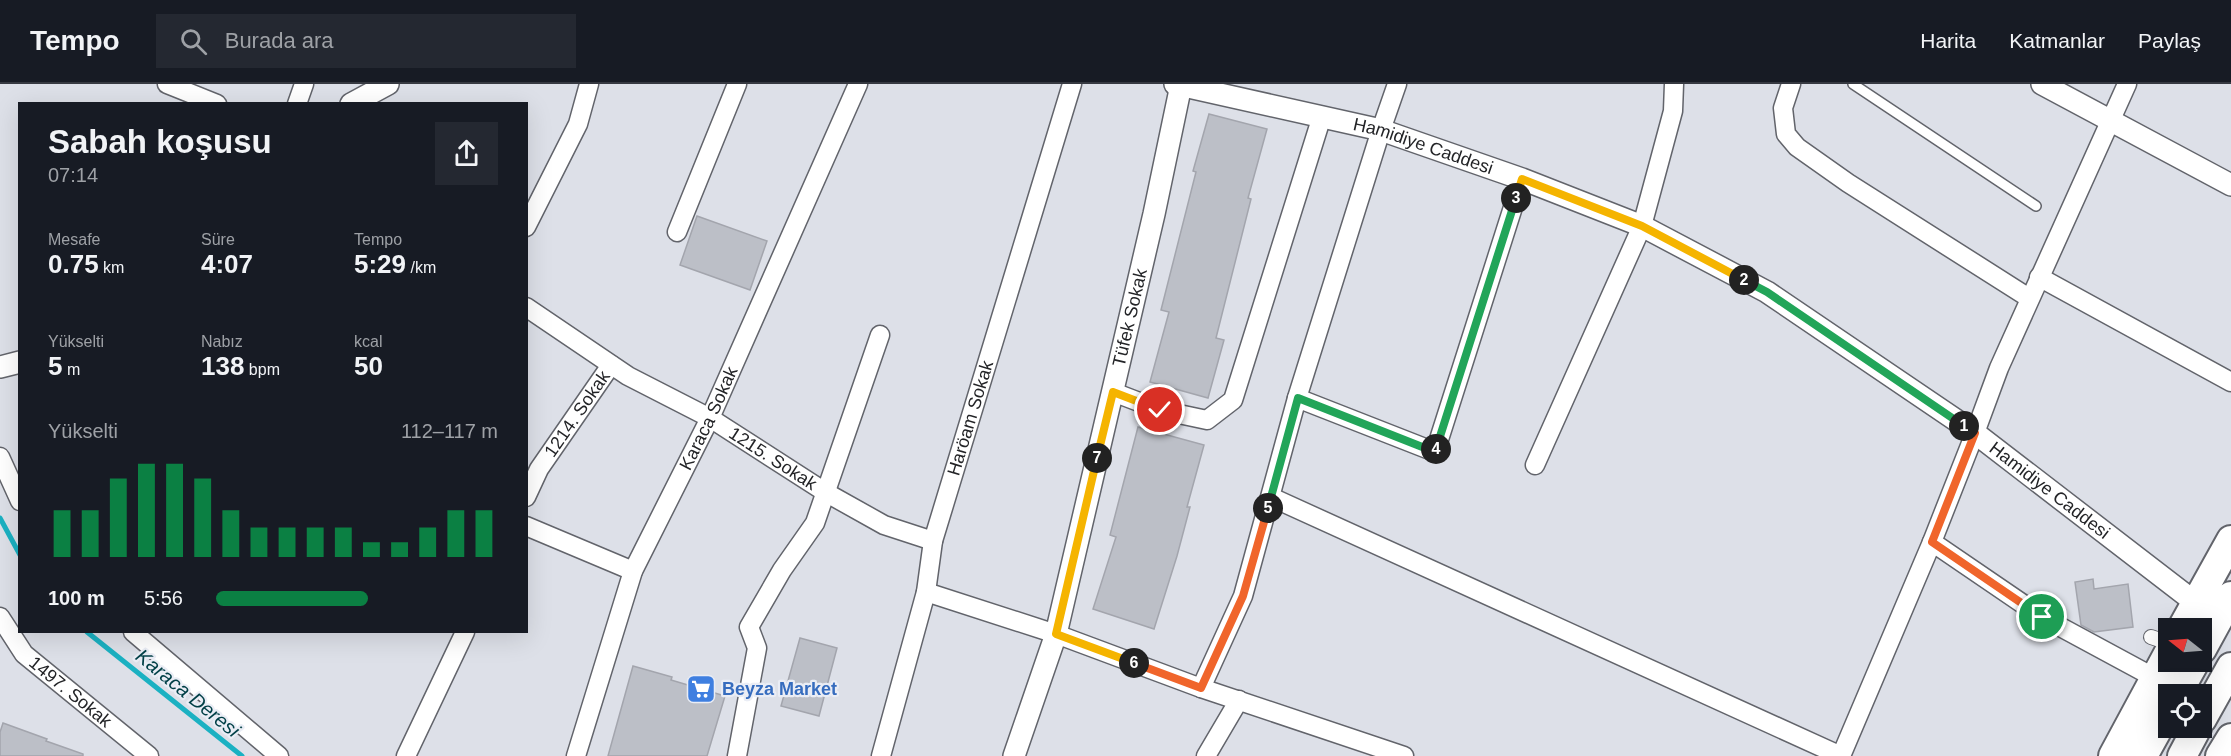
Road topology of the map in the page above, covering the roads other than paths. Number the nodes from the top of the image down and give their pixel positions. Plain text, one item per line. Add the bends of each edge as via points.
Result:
1 (167, 84) edge
2 (304, 84) edge
3 (388, 84) edge
4 (589, 84) edge
5 (737, 84) edge
6 (858, 84) edge
7 (1072, 84) edge
8 (1397, 84) edge
9 (1674, 84) edge
10 (1791, 84) edge
11 (1854, 84) edge
12 (2042, 84) edge
13 (2127, 84) edge
14 (1178, 85) edge
15 (212, 102) edge
16 (298, 102) edge
17 (355, 102) edge
18 (1322, 116) junction
19 (2109, 121) junction
20 (1381, 130) junction
21 (1522, 179) junction
22 (2231, 185) edge
23 (2036, 206) dead end
24 (528, 223) edge
25 (1642, 226) junction
26 (677, 232) dead end
27 (2039, 277) junction
28 (2030, 298) junction
29 (528, 308) edge
30 (880, 335) dead end
31 (18, 362) edge
32 (611, 365) junction
33 (0, 367) edge
34 (2231, 382) edge
35 (1113, 392) junction
36 (1298, 398) junction
37 (710, 418) junction
38 (1975, 433) junction
39 (0, 457) edge
40 (1535, 465) dead end
41 (825, 492) junction
42 (528, 493) edge
43 (18, 497) edge
44 (1271, 497) junction
45 (528, 527) edge
46 (2231, 540) edge
47 (933, 541) junction
48 (1932, 542) junction
49 (633, 571) junction
50 (926, 591) junction
51 (2231, 596) edge
52 (2196, 603) junction
53 (0, 617) edge
54 (2188, 618) edge
55 (134, 633) edge
56 (465, 633) edge
57 (1056, 634) junction
58 (2213, 660) edge
59 (2162, 684) edge
60 (2170, 684) edge
61 (2209, 684) edge
62 (1201, 688) junction
63 (2158, 697) edge
64 (1239, 700) junction
65 (2158, 728) edge
66 (2192, 738) edge
67 (2231, 738) edge
68 (149, 756) edge
69 (279, 756) edge
70 (406, 756) edge
71 (576, 756) edge
72 (737, 756) edge
73 (881, 756) edge
74 (1014, 756) edge
75 (1206, 756) edge
76 (1404, 756) edge
77 (2113, 756) edge
78 (2143, 756) edge
79 (2181, 756) edge
80 (2220, 756) edge

1 - 15 street
2 - 16 street
3 - 17 street
4 - 24 street via 578,124
5 - 26 street
6 - 37 street, Karaca Sokak
7 - 47 street, Haröam Sokak
8 - 20 street
9 - 25 street via 1672,111
10 - 28 street via 1783,108 1786,134 1797,147
11 - 23 lane
12 - 19 street
13 - 19 street
14 - 18 street, Hamidiye Caddesi
14 - 35 street, Tüfek Sokak via 1154,214
18 - 20 street, Hamidiye Caddesi
18 - 35 street via 1233,400 1207,420 1160,410
19 - 22 street
19 - 27 street
20 - 21 street, Hamidiye Caddesi
20 - 36 street
21 - 25 street, Hamidiye Caddesi
21 - 36 street via 1435,452
25 - 38 street, Hamidiye Caddesi via 1767,292
25 - 40 street
27 - 28 street
27 - 34 street
28 - 38 street
29 - 32 street, 1215. Sokak
30 - 41 street
31 - 33 street
32 - 37 street, 1215. Sokak
32 - 42 street, 1214. Sokak via 539,469
35 - 57 street, Tüfek Sokak
36 - 44 street
37 - 41 street, 1215. Sokak
37 - 49 street, Karaca Sokak
38 - 48 street
38 - 52 street, Hamidiye Caddesi
39 - 43 street
41 - 47 street, 1215. Sokak via 884,525
41 - 72 street via 815,524 749,627 757,648
44 - 48 street via 1841,756
44 - 62 street via 1243,596
45 - 49 street
46 - 52 highway
47 - 50 street, Haröam Sokak
48 - 59 street via 2042,617
49 - 71 street, Karaca Sokak
50 - 57 street
50 - 73 street, Haröam Sokak
51 - 58 highway
52 - 54 highway
53 - 68 street, 1497. Sokak via 24,654
55 - 69 street
56 - 70 street
57 - 62 street
57 - 74 street, Tüfek Sokak
58 - 60 highway
58 - 61 highway
62 - 64 street
63 - 77 highway
64 - 75 street
64 - 76 street
65 - 78 highway
66 - 79 highway
67 - 80 highway

